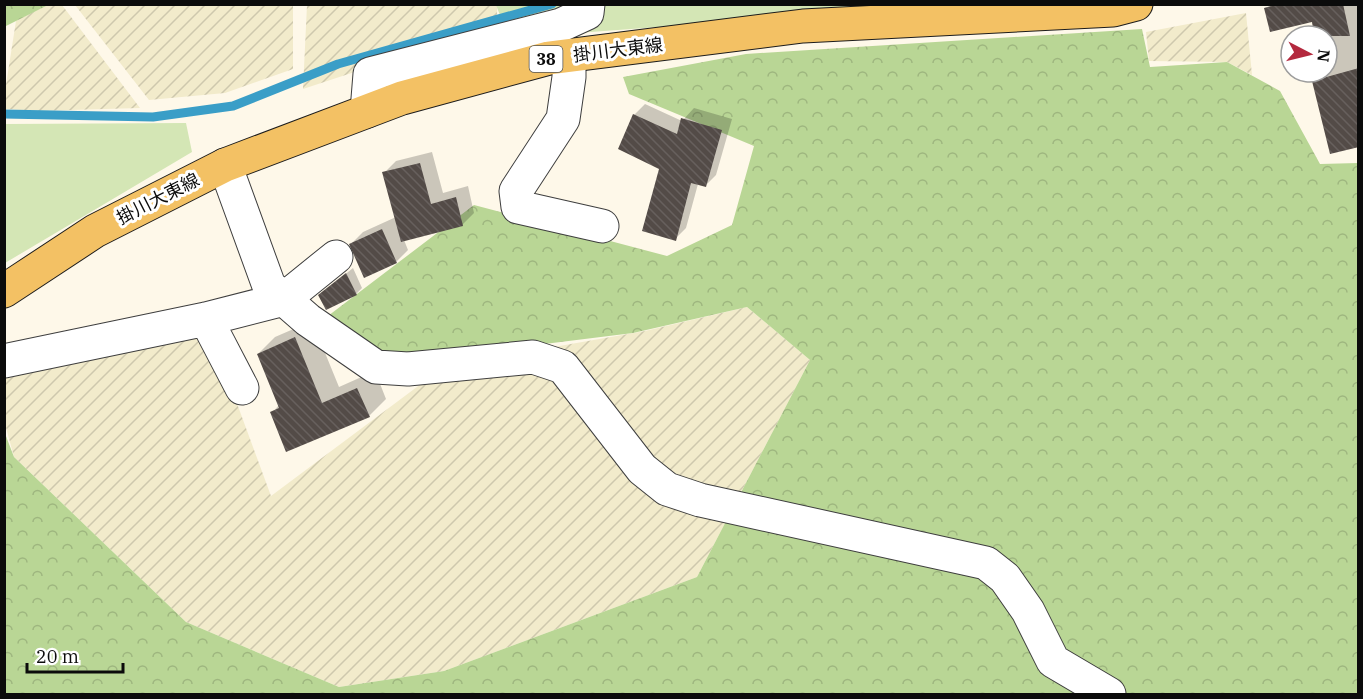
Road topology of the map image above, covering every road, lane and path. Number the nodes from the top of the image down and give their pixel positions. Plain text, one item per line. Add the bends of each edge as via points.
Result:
1 (1136, 4) edge
2 (587, 9) edge
3 (929, 12) edge
4 (568, 56) junction
5 (367, 111) junction
6 (225, 165) junction
7 (602, 226) dead end
8 (336, 257) dead end
9 (4, 291) edge
10 (284, 299) junction
11 (206, 319) junction
12 (4, 361) edge
13 (242, 388) dead end
14 (1109, 694) edge

1 - 3 main road, 掛川大東線 / 38 via 1113,10
2 - 5 street via 561,25 370,74
3 - 4 main road, 掛川大東線 / 38
4 - 5 main road, 掛川大東線 / 38 via 413,95
4 - 7 street via 563,119 516,191 518,207
5 - 6 main road, 掛川大東線 / 38
6 - 9 main road, 掛川大東線 / 38 via 95,231
6 - 10 street via 269,285
8 - 10 street
10 - 11 street
10 - 14 street via 376,367 408,369 533,357 563,367 642,469 667,489 700,500 986,563 1005,578 1028,610 1053,660
11 - 12 street
11 - 13 street

